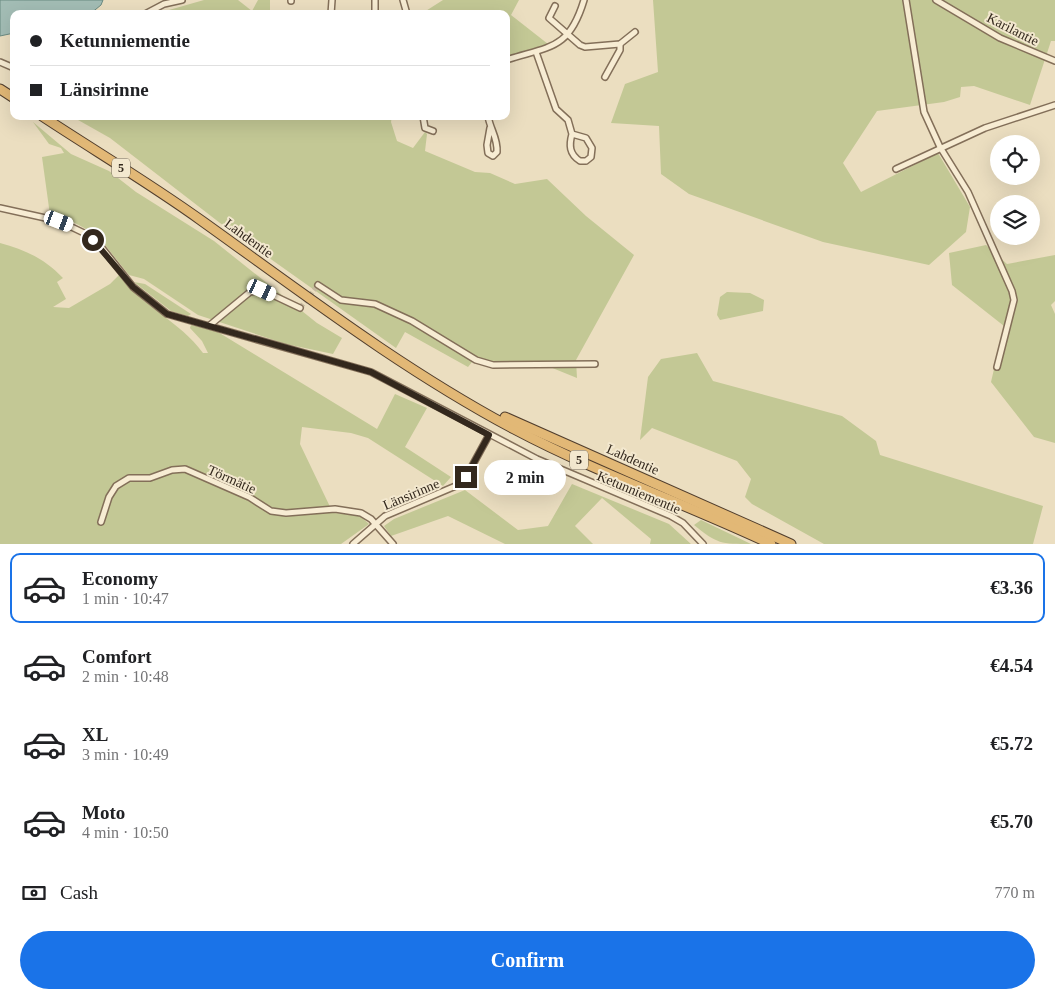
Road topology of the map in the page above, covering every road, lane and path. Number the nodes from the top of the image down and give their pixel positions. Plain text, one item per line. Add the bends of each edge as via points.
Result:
1 (182, 0) edge
2 (584, 0) edge
3 (906, 0) edge
4 (936, 0) edge
5 (556, 6) dead end
6 (153, 10) edge
7 (635, 32) dead end
8 (568, 35) junction
9 (620, 44) junction
10 (536, 52) junction
11 (510, 59) edge
12 (1055, 61) edge
13 (605, 77) dead end
14 (1055, 105) edge
15 (48, 120) edge
16 (424, 120) edge
17 (489, 120) edge
18 (490, 128) junction
19 (433, 131) dead end
20 (572, 134) junction
21 (940, 147) junction
22 (896, 169) dead end
23 (0, 208) edge
24 (318, 285) dead end
25 (300, 308) dead end
26 (210, 326) junction
27 (595, 364) dead end
28 (997, 367) dead end
29 (438, 384) junction
30 (489, 435) junction
31 (101, 522) dead end
32 (376, 524) junction
33 (353, 544) edge
34 (393, 544) edge
35 (703, 544) edge
36 (771, 544) edge
37 (791, 544) edge

1 - 6 street
2 - 8 street
3 - 21 street via 924,112
4 - 12 street, Karilantie via 1000,38
5 - 8 street via 548,18
7 - 9 street
8 - 9 street via 585,47
8 - 10 street
9 - 13 street
10 - 11 street
10 - 20 street via 556,109 568,120
14 - 21 street via 1019,115
15 - 29 highway, Lahdentie / 5 via 201,220 308,299
16 - 19 street via 425,128
17 - 18 street
18 - 18 street via 498,144 493,156 488,153 487,145
20 - 20 street via 586,138 592,148 591,157 586,161 580,161 572,154 569,145
21 - 22 street
21 - 28 street via 968,192 1012,291 1014,300
23 - 26 street, Ketunniementie via 70,225 93,240 133,287 167,314
24 - 27 street via 341,300 375,304 476,360 493,365
25 - 26 street via 262,290 250,292
26 - 30 street, Ketunniementie via 371,372
29 - 36 highway, Lahdentie / 5 via 515,429
29 - 37 highway, Lahdentie / 5 via 517,423
30 - 32 street, Länsirinne via 466,477 458,485 390,513
30 - 35 street, Ketunniementie via 582,480 671,516 683,523
31 - 32 street, Törmätie via 116,486 129,478 150,478 185,469 249,496 271,512 335,509 367,516
32 - 33 street, Länsirinne
32 - 34 street

